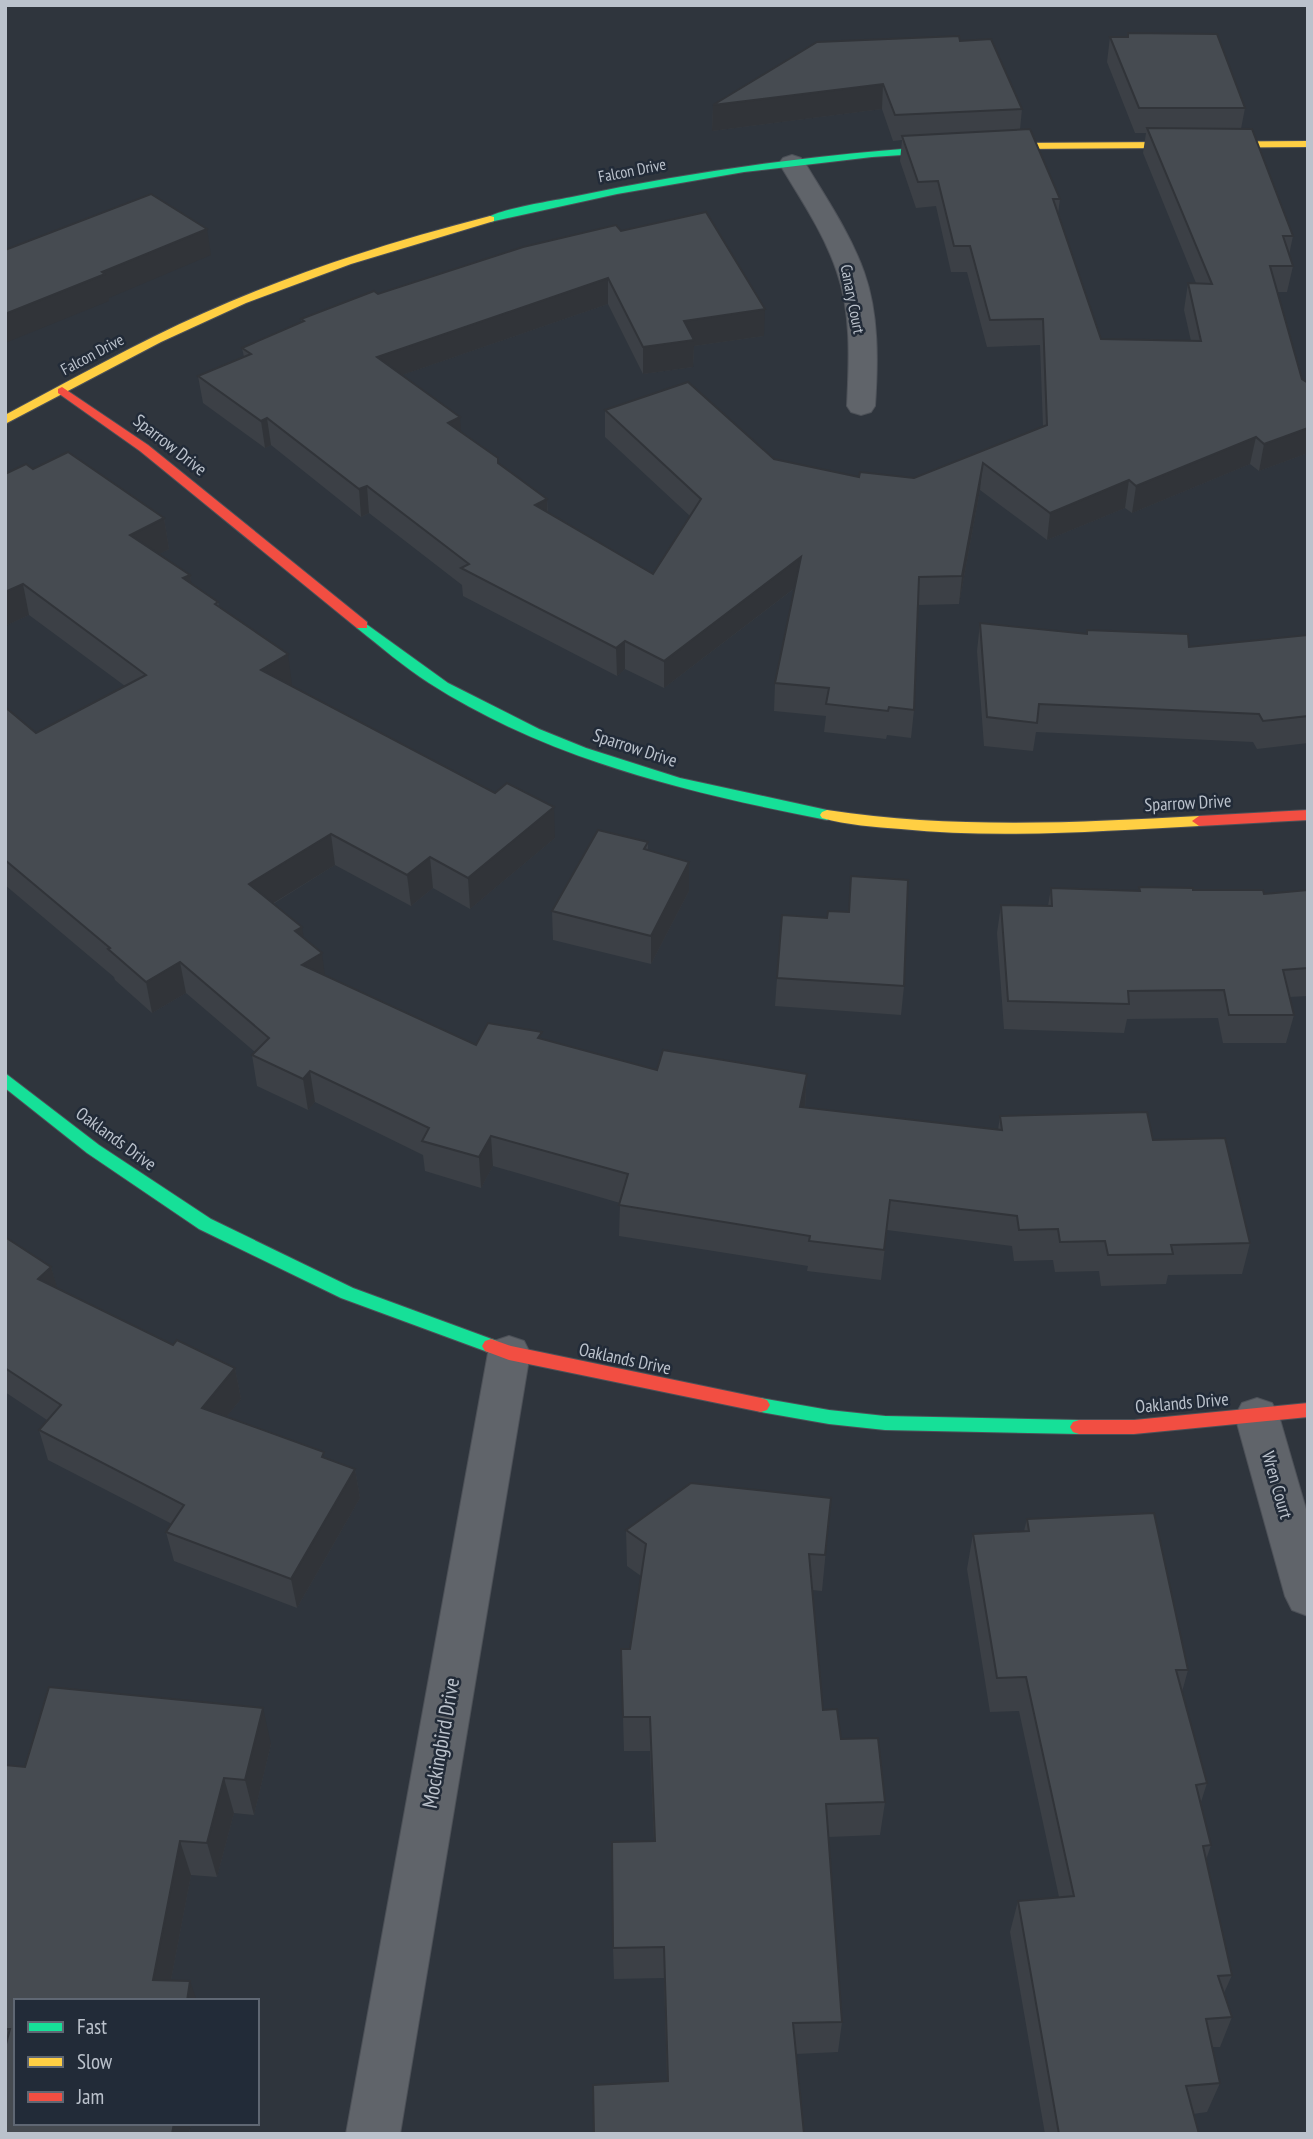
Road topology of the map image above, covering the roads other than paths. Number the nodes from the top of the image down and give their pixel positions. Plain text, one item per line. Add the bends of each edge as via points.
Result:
1 (1308, 144) edge
2 (792, 163) junction
3 (61, 391) junction
4 (861, 406) dead end
5 (5, 421) edge
6 (1308, 815) edge
7 (5, 1079) edge
8 (509, 1353) junction
9 (1308, 1410) edge
10 (1257, 1416) junction
11 (1308, 1596) edge
12 (373, 2134) edge

1 - 2 street, Falcon Drive via 981,147
2 - 3 street, Falcon Drive via 630,188 447,231 239,302 155,340
2 - 4 street, Canary Court via 846,259 863,361
3 - 5 street, Falcon Drive
3 - 6 street, Sparrow Drive via 144,448 441,685 510,723 587,754 670,781 759,802 850,819 944,828 1040,829
7 - 8 street, Oaklands Drive via 93,1149 205,1224 347,1293
8 - 10 street, Oaklands Drive via 669,1388 885,1423 1134,1427
8 - 12 street, Mockingbird Drive
9 - 10 street, Oaklands Drive
10 - 11 street, Wren Court

